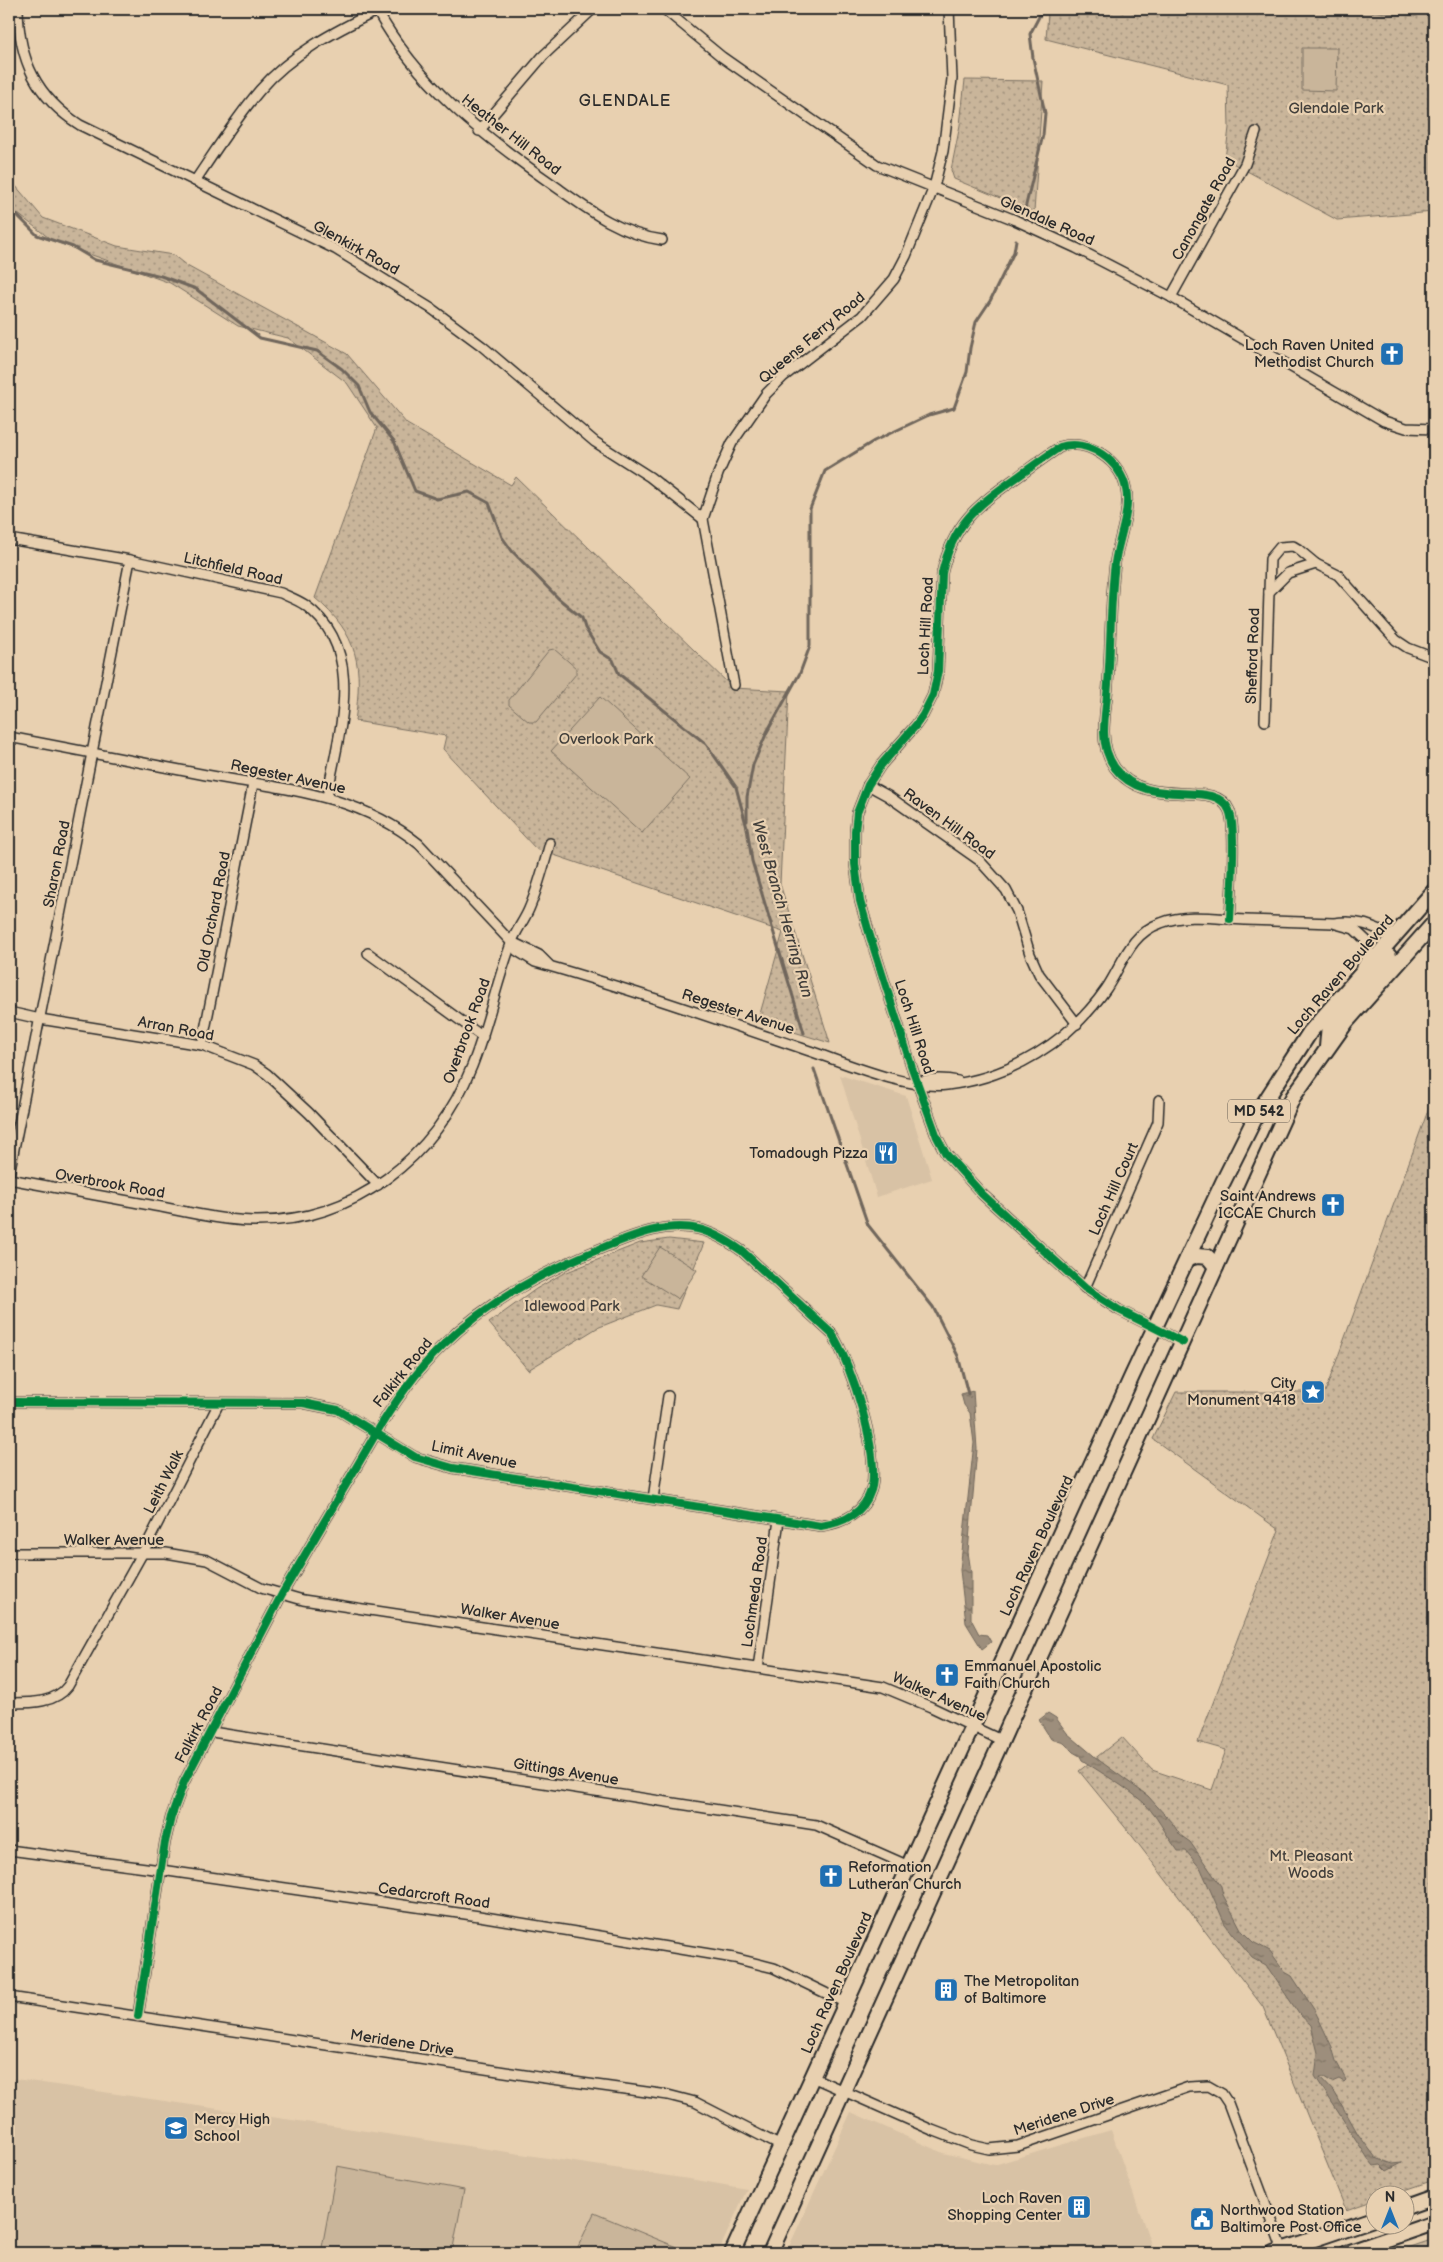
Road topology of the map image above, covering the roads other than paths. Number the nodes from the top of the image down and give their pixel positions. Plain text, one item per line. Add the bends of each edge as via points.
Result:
1 (18, 9) edge
2 (593, 9) edge
3 (664, 9) edge
4 (949, 9) edge
5 (377, 10) edge
6 (479, 131) junction
7 (1256, 132) dead end
8 (195, 181) junction
9 (934, 187) junction
10 (662, 240) dead end
11 (1171, 297) junction
12 (1434, 429) edge
13 (704, 519) junction
14 (9, 540) edge
15 (130, 560) junction
16 (1316, 564) junction
17 (1269, 592) junction
18 (1434, 658) edge
19 (734, 686) dead end
20 (1265, 721) dead end
21 (9, 737) edge
22 (93, 753) junction
23 (253, 784) junction
24 (868, 785) junction
25 (327, 797) junction
26 (550, 843) dead end
27 (1434, 891) edge
28 (1230, 919) junction
29 (1334, 923) junction
30 (1434, 923) edge
31 (1434, 932) edge
32 (1395, 937) junction
33 (511, 942) junction
34 (1412, 946) junction
35 (368, 953) dead end
36 (1356, 979) junction
37 (9, 1012) edge
38 (40, 1019) junction
39 (1077, 1024) junction
40 (483, 1037) junction
41 (202, 1045) junction
42 (1327, 1048) junction
43 (917, 1082) junction
44 (1158, 1100) dead end
45 (9, 1174) edge
46 (9, 1179) edge
47 (378, 1185) junction
48 (1187, 1259) junction
49 (1216, 1267) junction
50 (1085, 1288) junction
51 (1155, 1328) junction
52 (1183, 1342) junction
53 (668, 1396) dead end
54 (9, 1402) edge
55 (219, 1403) junction
56 (376, 1433) junction
57 (870, 1492) joint
58 (653, 1499) junction
59 (779, 1520) junction
60 (9, 1553) edge
61 (142, 1554) junction
62 (282, 1594) junction
63 (758, 1668) junction
64 (9, 1703) edge
65 (972, 1726) junction
66 (212, 1732) junction
67 (1003, 1741) junction
68 (9, 1850) edge
69 (908, 1866) junction
70 (161, 1870) junction
71 (9, 1997) edge
72 (846, 2003) junction
73 (138, 2016) junction
74 (812, 2077) junction
75 (844, 2091) junction
76 (781, 2146) junction
77 (1434, 2197) edge
78 (1416, 2203) edge
79 (1366, 2222) edge
80 (1434, 2223) edge
81 (1280, 2252) edge
82 (732, 2253) edge
83 (770, 2253) edge
84 (1347, 2253) edge

1 - 8 street, Glenkirk Road via 23,48 32,74 38,88 62,114
2 - 6 street via 542,56
3 - 9 street, Glendale Road via 722,57 861,154 878,165
4 - 9 street, Queens Ferry Road via 950,111
5 - 6 street, Heather Hill Road via 421,73 443,99
5 - 8 street via 322,40 282,69 236,121
6 - 10 street, Heather Hill Road via 606,220 644,238
7 - 11 street, Canongate Road via 1246,164
8 - 13 street, Glenkirk Road via 335,249 432,309 482,346 595,442 650,477
9 - 11 street, Glendale Road via 1076,248
9 - 13 street, Queens Ferry Road via 906,256 879,299 783,377 748,419 732,443
11 - 12 street, Glendale Road via 1384,421 1406,428
13 - 19 street, Queens Ferry Road
14 - 15 street, Litchfield Road
15 - 22 street, Sharon Road
15 - 25 street, Litchfield Road via 281,593 304,603 322,621 334,637 344,671 342,708
16 - 17 street, Shefford Road via 1288,573
16 - 17 street, Shefford Road via 1298,549 1280,547 1270,558
16 - 18 street, Shefford Road via 1338,575 1396,640
17 - 20 street, Shefford Road
21 - 22 street, Regester Avenue
22 - 23 street, Regester Avenue
22 - 38 street, Sharon Road
23 - 25 street, Regester Avenue
23 - 41 street, Old Orchard Road
24 - 28 street, Loch Hill Road via 923,715 933,695 938,671 942,573 950,547 967,517 983,500 1049,455 1068,445 1085,446 1114,464 1124,481 1127,495 1114,573 1104,731 1106,750 1119,772 1134,785 1160,793 1213,796 1227,806 1233,833
24 - 39 street, Raven Hill Road via 979,860 1000,883 1017,911 1039,974
24 - 43 street, Loch Hill Road via 854,831 857,886
25 - 33 street, Regester Avenue via 357,807 406,834 432,856
26 - 33 street, Overbrook Road via 529,909
27 - 32 main road, Loch Raven Boulevard / MD 542
28 - 29 street, Regester Avenue
28 - 39 street, Regester Avenue via 1172,919 1145,931 1134,941 1108,987
29 - 32 street, Regester Avenue via 1357,921
29 - 36 street, Regester Avenue via 1354,929 1368,942 1368,954
30 - 34 main road, MD 542
31 - 34 main road
32 - 36 main road, Loch Raven Boulevard / MD 542
32 - 42 main road via 1390,955 1329,1024
33 - 40 street, Overbrook Road
33 - 43 street, Regester Avenue via 517,951 534,962 879,1074
34 - 42 main road, MD 542
35 - 40 street
36 - 48 main road, Loch Raven Boulevard / MD 542 via 1310,1032 1257,1114
37 - 38 street, Arran Road
38 - 41 street, Arran Road
38 - 45 street, Sharon Road
39 - 43 street, Regester Avenue via 1020,1064 994,1074 948,1085 927,1086
40 - 47 street, Overbrook Road via 447,1115 414,1154
41 - 47 street, Arran Road via 254,1065 267,1074
42 - 49 main road, MD 542 via 1293,1096
43 - 50 street, Loch Hill Road via 940,1145 956,1167
44 - 50 street, Loch Hill Court via 1158,1122
46 - 47 street, Overbrook Road via 254,1221 290,1218 333,1208 359,1198
48 - 49 main road via 1208,1257
48 - 51 main road, Loch Raven Boulevard / MD 542
49 - 52 main road, MD 542
50 - 51 street, Loch Hill Road
51 - 52 street, Loch Hill Road
51 - 65 main road, Loch Raven Boulevard / MD 542
52 - 67 main road
53 - 58 street
54 - 55 street, Limit Avenue
55 - 56 street, Limit Avenue via 325,1406 338,1410
55 - 61 street, Leith Walk
56 - 57 street, Falkirk Road via 403,1392 442,1345 510,1293 550,1270 642,1232 692,1228 726,1240 742,1251 836,1339 858,1392 866,1424 874,1475
56 - 58 street, Limit Avenue via 415,1457 453,1468
56 - 62 street, Falkirk Road
57 - 59 street, Limit Avenue via 863,1505 846,1520 821,1526
58 - 59 street, Limit Avenue
59 - 63 street, Lochmeda Road
60 - 61 street, Walker Avenue
61 - 62 street, Walker Avenue via 186,1555 207,1560 262,1588
61 - 64 street, Leith Walk via 65,1690 50,1699
62 - 63 street, Walker Avenue via 303,1600
62 - 66 street, Falkirk Road
63 - 65 street, Walker Avenue via 883,1687
65 - 67 street, Walker Avenue
65 - 69 main road, Loch Raven Boulevard
66 - 69 street, Gittings Avenue via 816,1825
66 - 70 street, Falkirk Road via 177,1798
67 - 75 main road
68 - 70 street, Cedarcroft Road
69 - 72 main road, Loch Raven Boulevard
70 - 72 street, Cedarcroft Road via 734,1958 774,1968
70 - 73 street, Falkirk Road
71 - 73 street, Meridene Drive
72 - 74 main road, Loch Raven Boulevard
73 - 76 street, Meridene Drive via 668,2095 707,2108
74 - 75 street, Meridene Drive
74 - 76 main road, Loch Raven Boulevard
75 - 81 street, Meridene Drive via 932,2130 989,2149 1018,2146 1189,2087 1200,2085 1215,2089 1225,2098 1237,2122
75 - 83 main road
76 - 82 main road, Loch Raven Boulevard
77 - 78 main road
79 - 81 main road
80 - 84 main road

